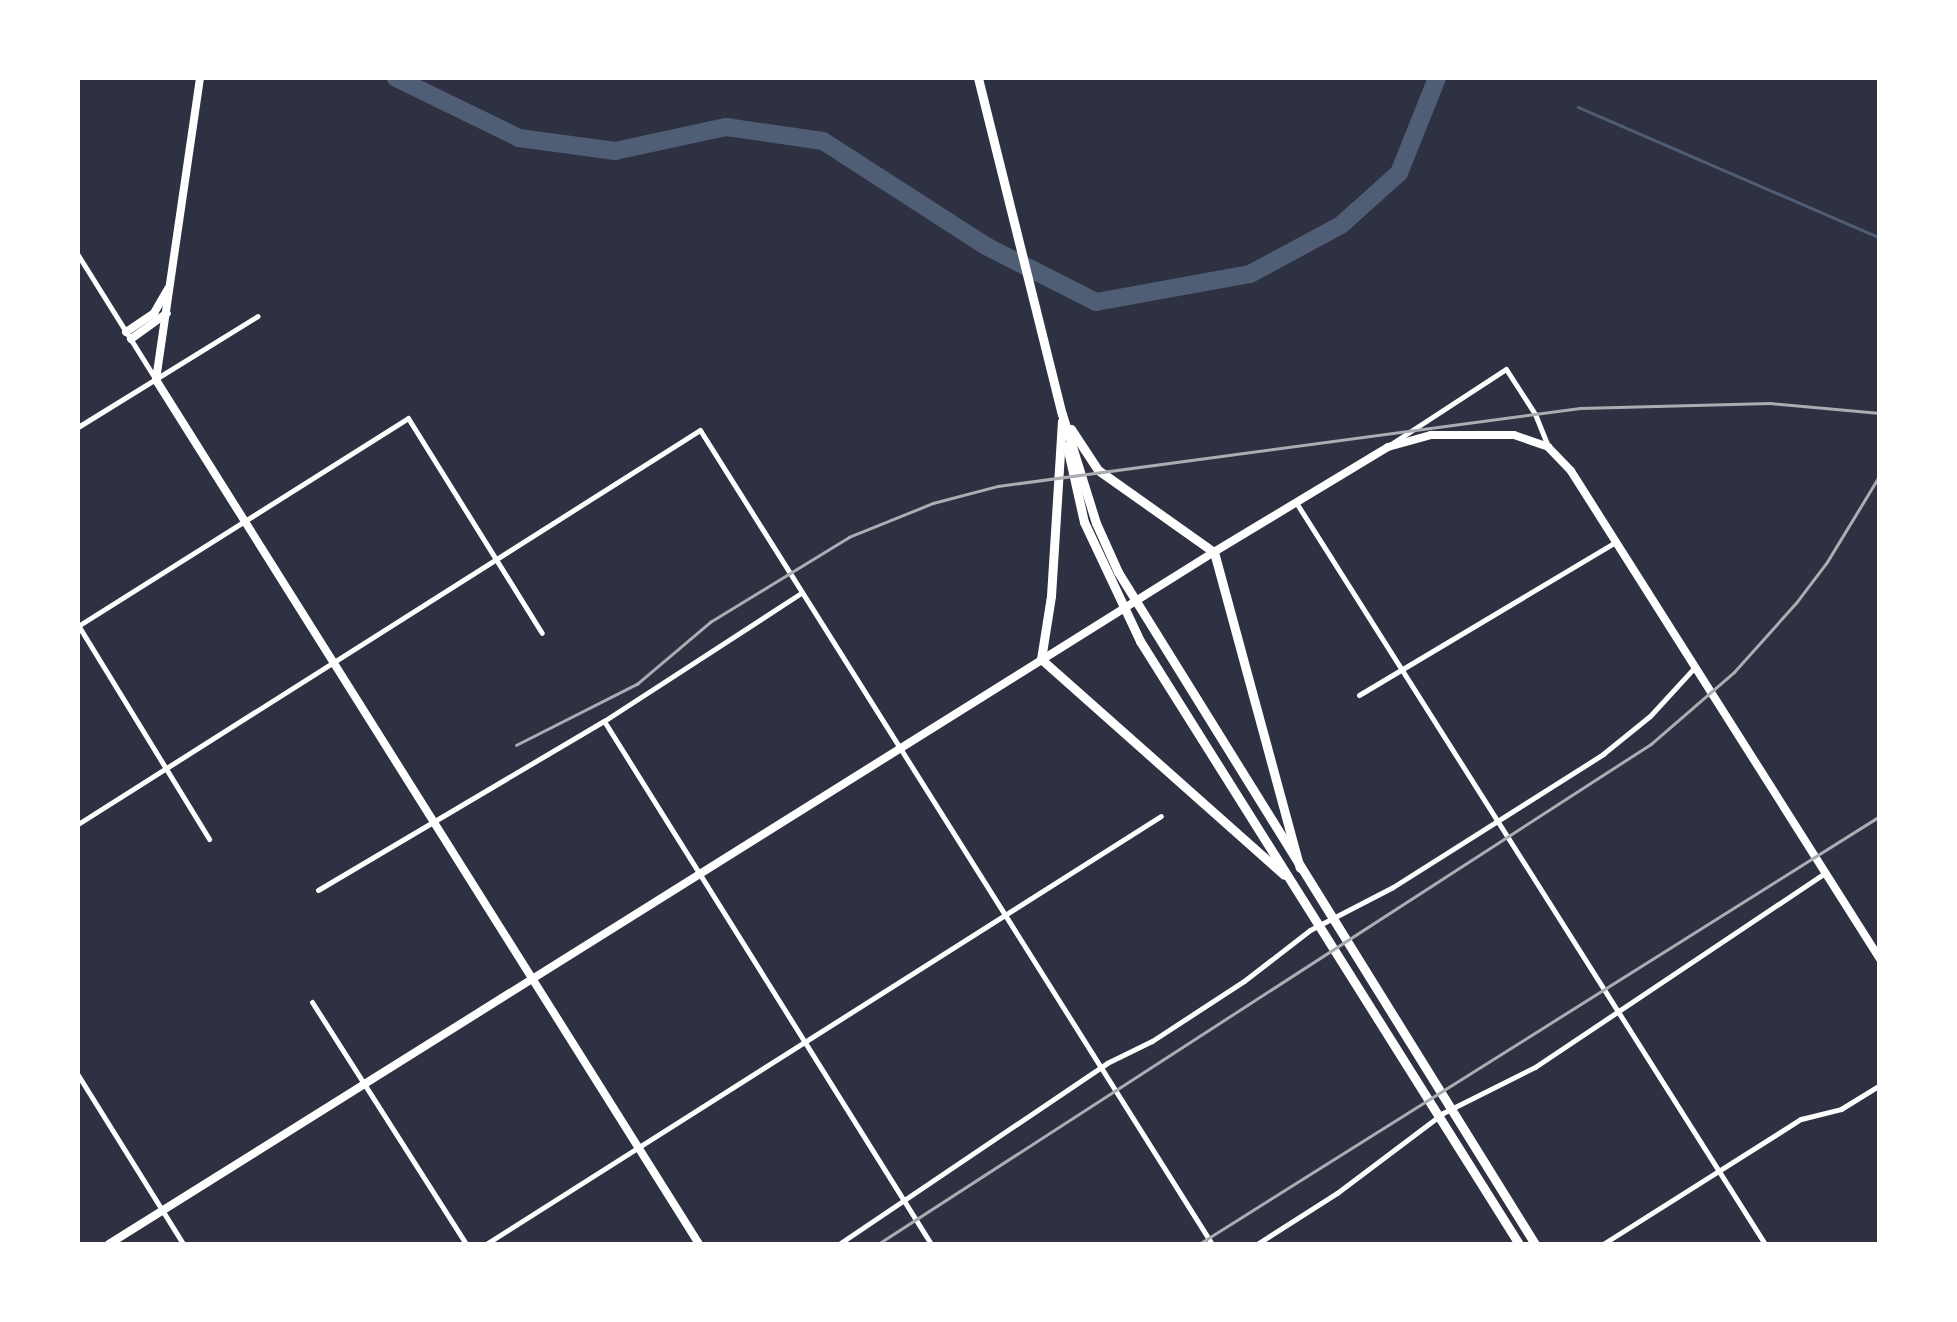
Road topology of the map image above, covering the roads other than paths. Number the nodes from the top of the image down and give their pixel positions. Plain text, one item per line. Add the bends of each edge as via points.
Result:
1 (200, 78) edge
2 (978, 78) edge
3 (78, 255) edge
4 (168, 288) junction
5 (169, 311) junction
6 (258, 316) dead end
7 (128, 336) junction
8 (156, 380) junction
9 (1062, 414) junction
10 (78, 428) edge
11 (1388, 447) junction
12 (1548, 447) junction
13 (1297, 504) junction
14 (245, 522) junction
15 (1614, 544) junction
16 (1214, 552) junction
17 (498, 558) junction
18 (802, 594) junction
19 (78, 626) edge
20 (542, 633) dead end
21 (1040, 660) junction
22 (334, 664) junction
23 (1403, 668) junction
24 (1694, 668) junction
25 (1360, 695) dead end
26 (604, 722) junction
27 (900, 750) junction
28 (167, 769) junction
29 (1161, 816) dead end
30 (433, 822) junction
31 (1498, 822) junction
32 (78, 824) edge
33 (209, 839) dead end
34 (1301, 872) junction
35 (1826, 874) junction
36 (700, 875) junction
37 (1295, 886) junction
38 (318, 890) dead end
39 (1006, 915) junction
40 (1880, 959) edge
41 (533, 980) junction
42 (312, 1002) dead end
43 (1618, 1014) junction
44 (805, 1043) junction
45 (1102, 1068) junction
46 (78, 1075) edge
47 (1880, 1085) edge
48 (366, 1086) junction
49 (640, 1149) junction
50 (1719, 1171) junction
51 (904, 1202) junction
52 (162, 1210) junction
53 (109, 1244) edge
54 (184, 1244) edge
55 (466, 1244) edge
56 (486, 1244) edge
57 (700, 1244) edge
58 (839, 1244) edge
59 (931, 1244) edge
60 (1212, 1244) edge
61 (1257, 1244) edge
62 (1519, 1244) edge
63 (1535, 1244) edge
64 (1603, 1244) edge
65 (1765, 1244) edge

1 - 4 street
2 - 9 main road
3 - 7 street
4 - 5 street
4 - 7 street via 154,313
5 - 7 street
5 - 8 street
6 - 8 street
7 - 8 street
8 - 10 street
8 - 14 street
9 - 16 main road via 1098,470
9 - 21 main road via 1051,596
9 - 34 main road via 1118,572
9 - 37 main road via 1071,474 1106,578
11 - 12 street via 1476,432
11 - 12 street via 1506,369
11 - 13 street
12 - 15 street via 1571,471
13 - 16 street
13 - 23 street
14 - 17 street via 408,418
14 - 19 street
14 - 22 street
15 - 23 street
15 - 24 street
16 - 21 street
16 - 34 main road
17 - 18 street via 700,430
17 - 20 street
17 - 22 street
18 - 26 street
18 - 27 street
19 - 28 street
21 - 27 street
21 - 37 main road
22 - 28 street
22 - 30 street
23 - 25 street
23 - 31 street
24 - 31 street via 1603,754
24 - 35 street
26 - 30 street
26 - 36 street
27 - 36 street
27 - 39 street
28 - 32 street
28 - 33 street
29 - 39 street
30 - 38 street
30 - 41 street
31 - 43 street
31 - 45 street via 1393,888 1335,914 1244,981
34 - 63 main road
35 - 40 street
35 - 43 street
36 - 41 street
36 - 44 street
37 - 62 main road
39 - 44 street
39 - 45 street
41 - 48 street
41 - 49 street
42 - 48 street
43 - 50 street
43 - 61 street via 1535,1067 1443,1113 1337,1194
44 - 49 street
44 - 51 street
45 - 51 street
45 - 60 street
46 - 52 street
47 - 50 street via 1840,1109 1801,1119
48 - 52 street
48 - 55 street
49 - 56 street
49 - 57 street
50 - 64 street
50 - 65 street
51 - 58 street
51 - 59 street
52 - 53 street
52 - 54 street

